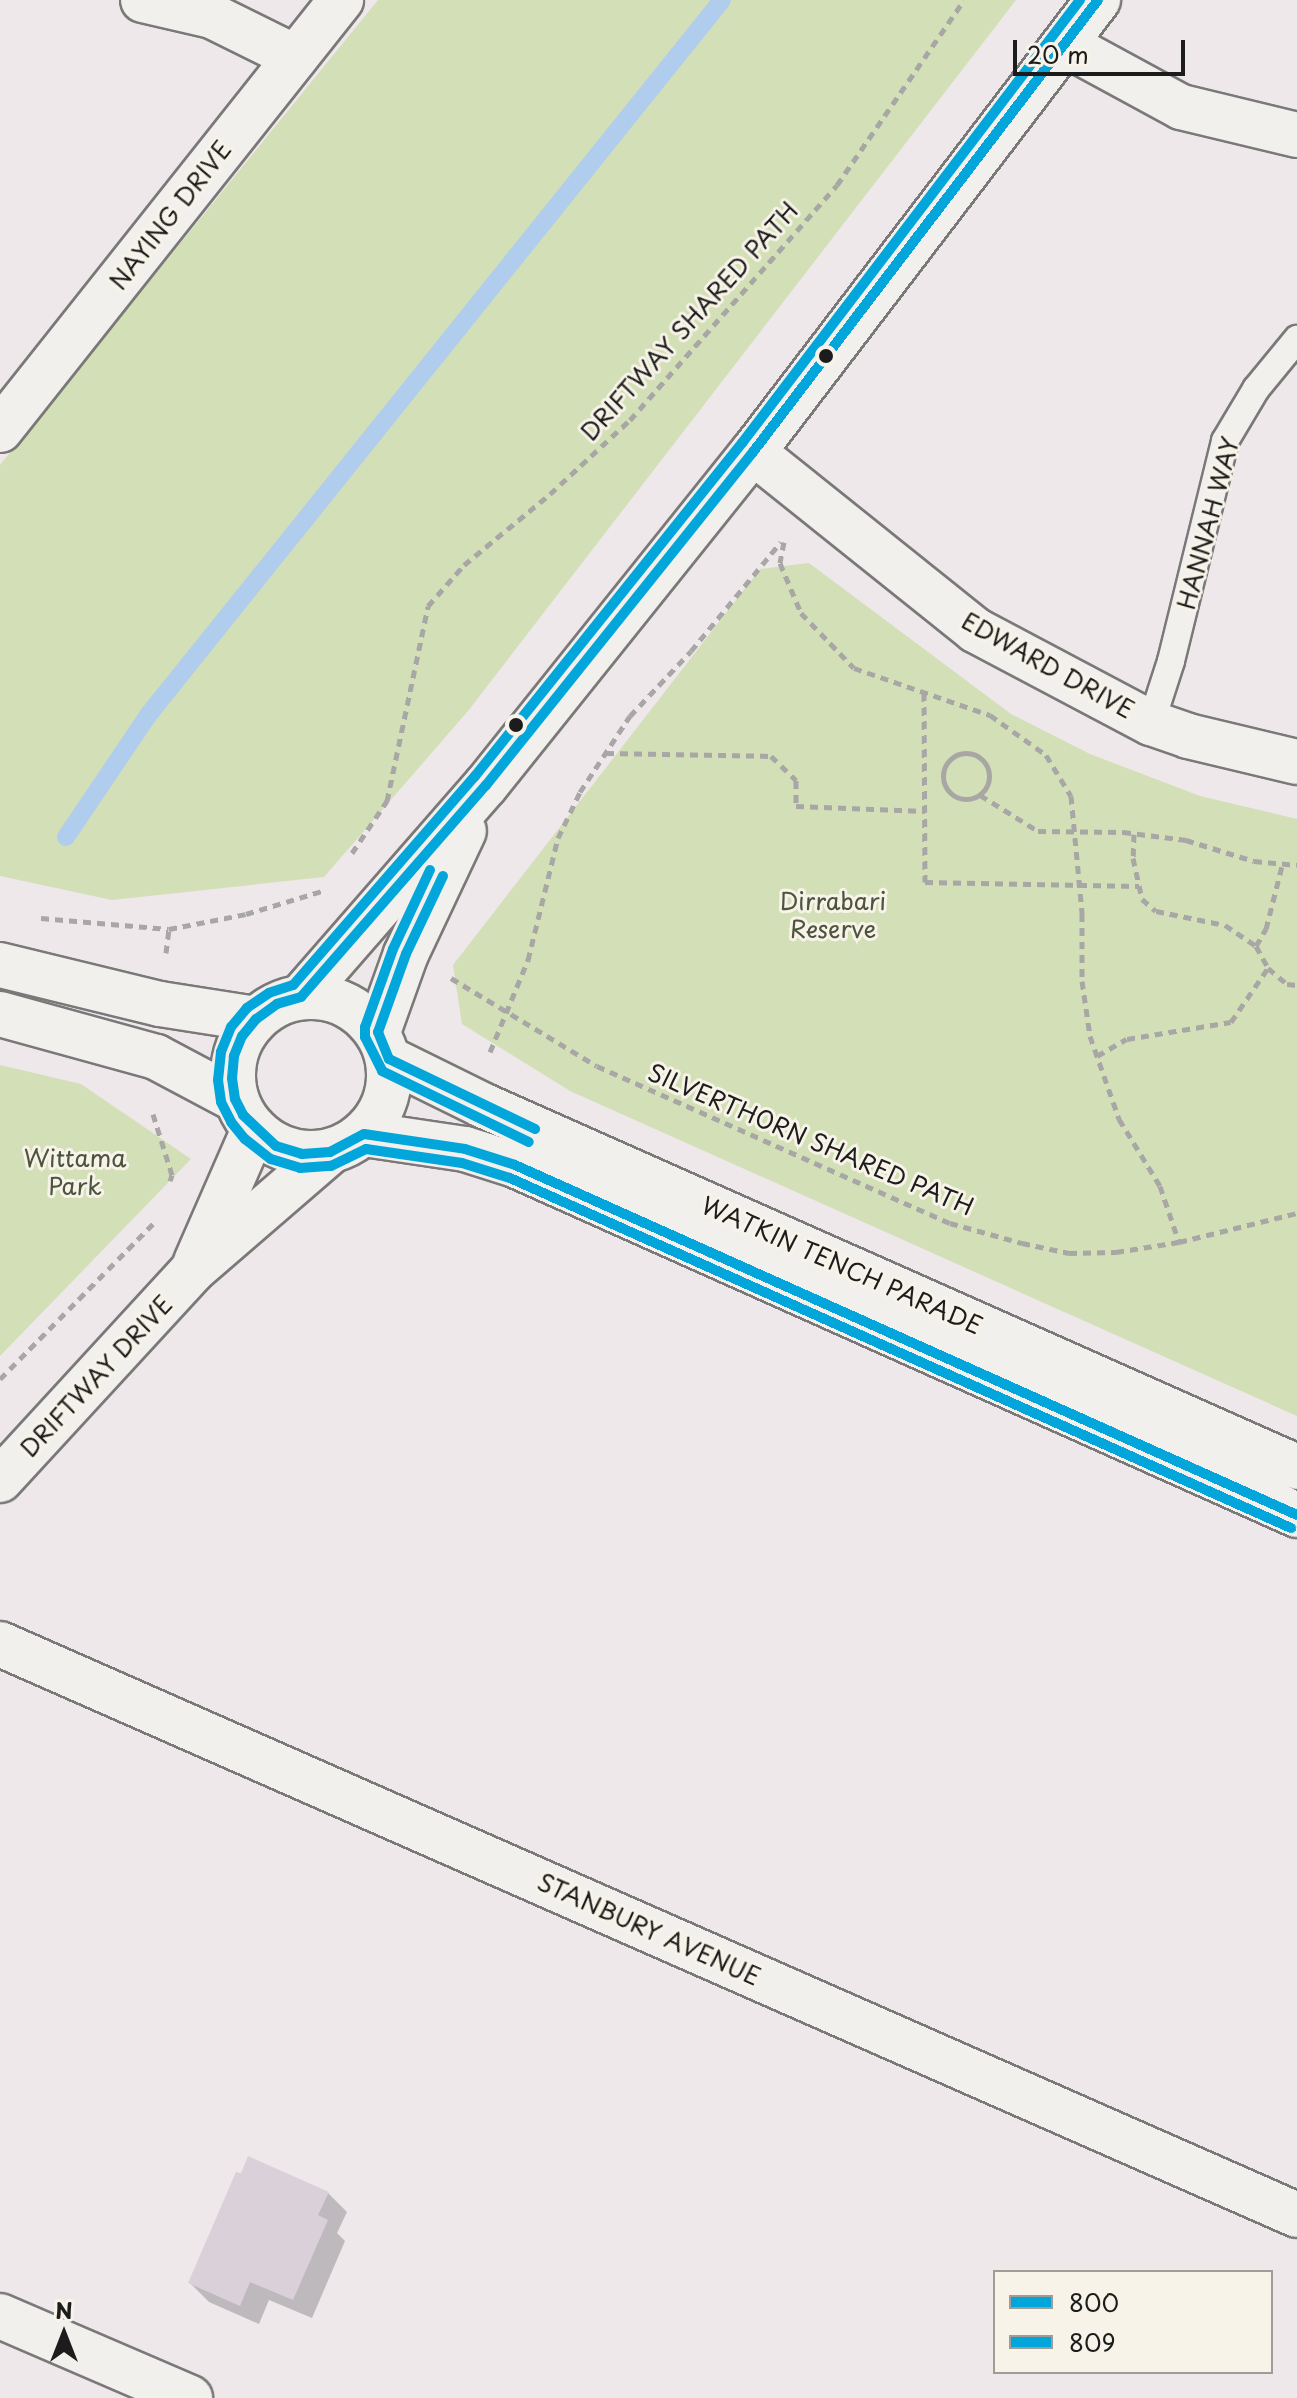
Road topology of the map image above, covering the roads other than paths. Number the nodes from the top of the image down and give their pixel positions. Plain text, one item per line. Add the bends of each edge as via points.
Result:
1 (143, 0) edge
2 (341, 0) edge
3 (1098, 0) edge
4 (1065, 44) junction
5 (295, 57) junction
6 (1297, 135) edge
7 (1297, 339) edge
8 (0, 430) edge
9 (753, 452) junction
10 (1151, 723) junction
11 (1297, 762) edge
12 (486, 785) junction
13 (0, 965) edge
14 (301, 997) junction
15 (0, 1014) edge
16 (256, 1019) junction
17 (383, 1045) junction
18 (245, 1114) junction
19 (347, 1143) junction
20 (192, 1271) junction
21 (1297, 1467) edge
22 (0, 1480) edge
23 (1297, 1515) edge
24 (0, 1644) edge
25 (1297, 2215) edge
26 (0, 2316) edge
27 (190, 2398) edge

1 - 5 street via 212,16
2 - 5 street, NAYING DRIVE
3 - 4 street
4 - 6 street via 1181,107
4 - 9 street
5 - 8 street, NAYING DRIVE
7 - 10 lane, HANNAH WAY via 1256,389 1225,441
9 - 10 street, EDWARD DRIVE via 975,630
9 - 12 street
10 - 11 street, EDWARD DRIVE
12 - 14 street
12 - 17 street via 406,954
13 - 16 street via 160,1004
14 - 16 street via 277,1004
14 - 17 street via 344,1003
15 - 18 street via 156,1057
16 - 18 street via 234,1056 232,1078
17 - 19 street via 387,1100
17 - 21 street, WATKIN TENCH PARADE via 497,1112
18 - 19 street via 276,1146 302,1154
18 - 20 street, DRIFTWAY DRIVE
19 - 20 street, DRIFTWAY DRIVE
19 - 23 street, WATKIN TENCH PARADE via 465,1149 515,1165
20 - 22 street, DRIFTWAY DRIVE
24 - 25 street, STANBURY AVENUE
26 - 27 street

